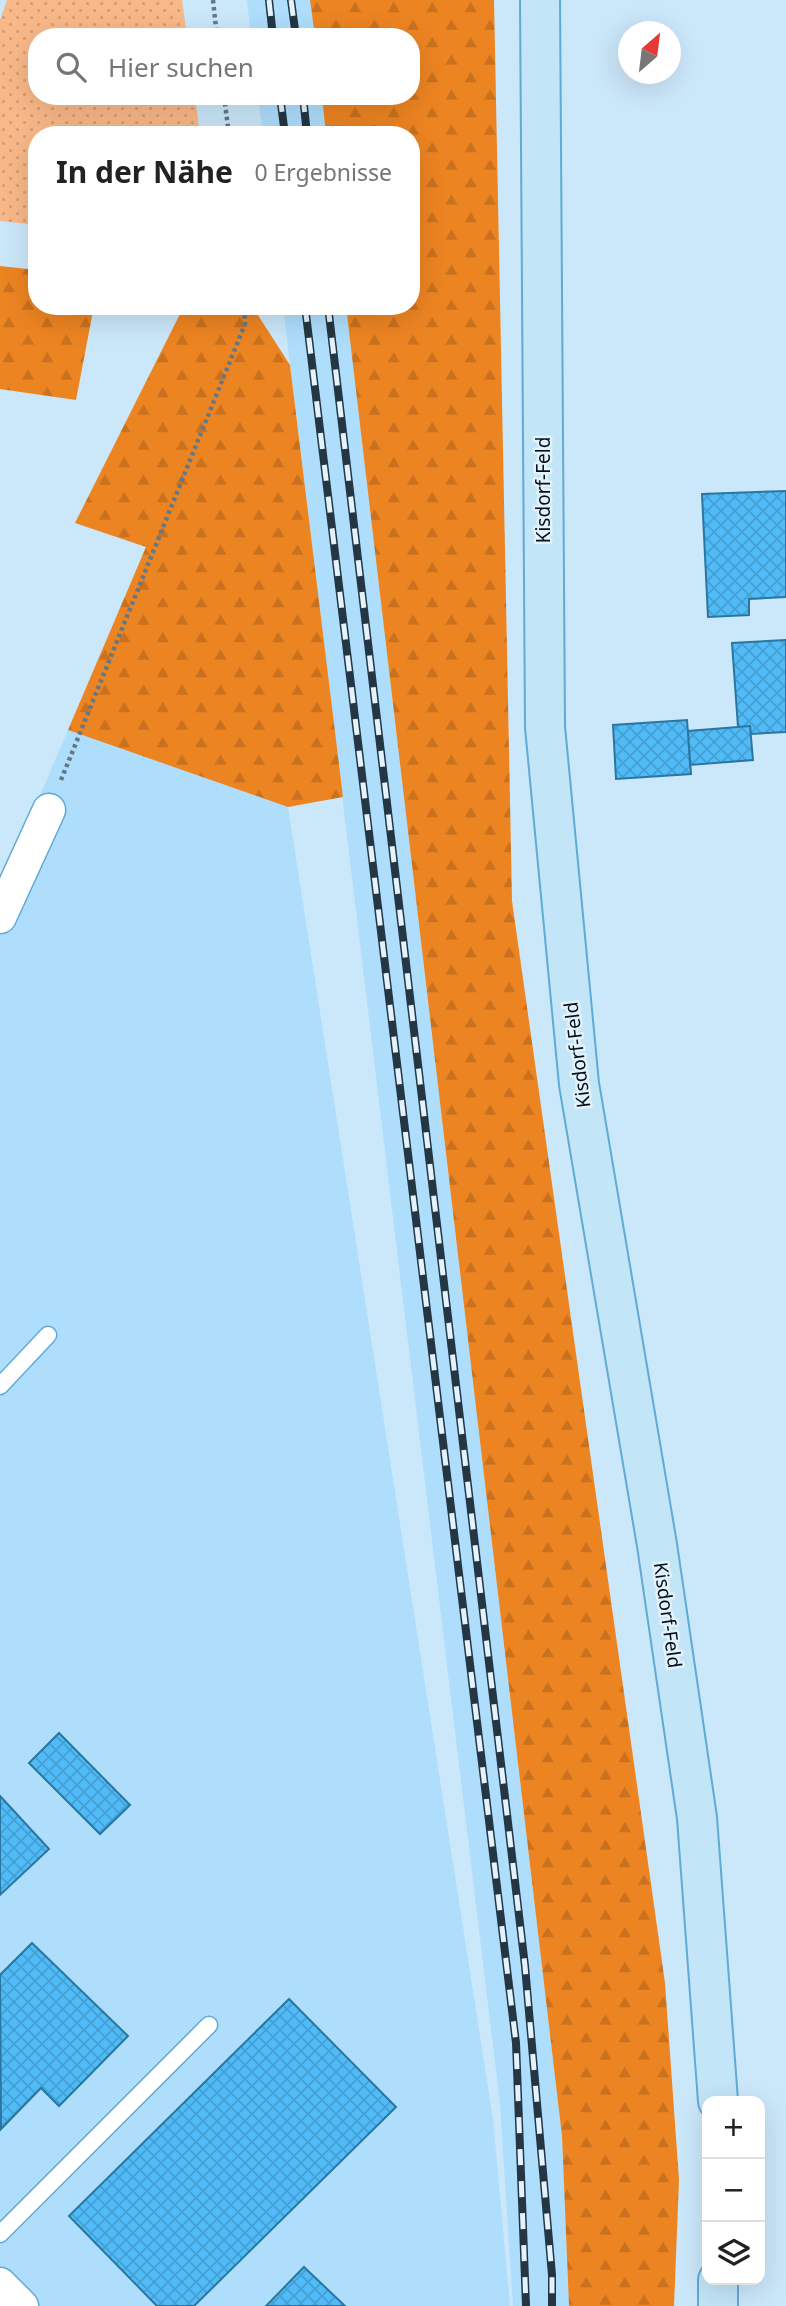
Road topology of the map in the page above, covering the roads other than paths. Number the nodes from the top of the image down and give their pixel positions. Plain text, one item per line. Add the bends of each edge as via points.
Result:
1 (540, 0) edge
2 (49, 810) road end
3 (0, 917) edge
4 (48, 1335) dead end
5 (0, 1386) edge
6 (209, 2025) dead end
7 (718, 2096) edge
8 (0, 2234) edge
9 (0, 2284) edge
10 (718, 2285) edge
11 (22, 2306) edge
12 (718, 2306) edge

1 - 7 main road, Kisdorf-Feld via 545,727 579,1084 657,1545 697,1818
2 - 3 street
4 - 5 lane
6 - 8 lane
9 - 11 street
10 - 12 main road

